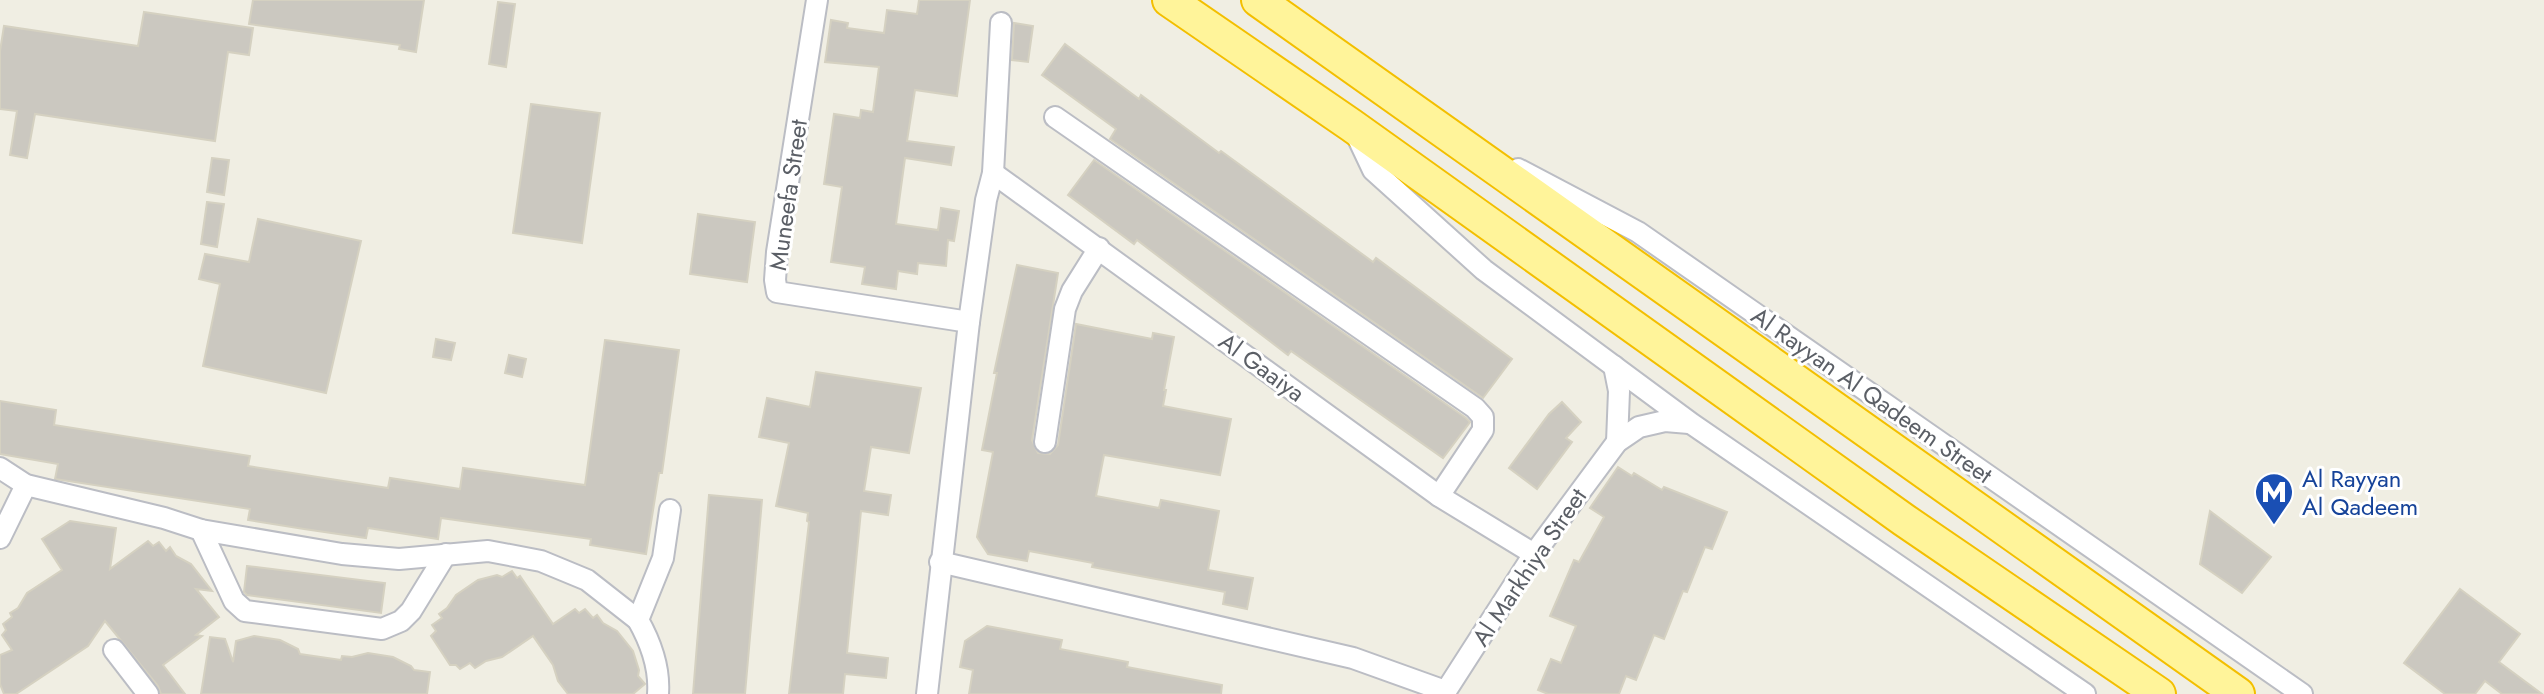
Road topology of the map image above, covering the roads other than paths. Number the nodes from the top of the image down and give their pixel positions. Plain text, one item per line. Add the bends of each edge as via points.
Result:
1 (817, 0) edge
2 (1169, 0) edge
3 (1258, 0) edge
4 (1001, 23) dead end
5 (1055, 117) dead end
6 (1427, 120) junction
7 (1351, 125) junction
8 (993, 173) junction
9 (1099, 248) junction
10 (969, 322) junction
11 (1614, 366) junction
12 (1692, 424) junction
13 (1045, 442) dead end
14 (1617, 442) junction
15 (0, 468) edge
16 (26, 485) junction
17 (1439, 496) junction
18 (670, 510) dead end
19 (201, 530) junction
20 (0, 538) edge
21 (446, 554) junction
22 (1534, 554) junction
23 (940, 562) junction
24 (638, 620) junction
25 (114, 650) dead end
26 (1445, 692) edge
27 (148, 694) edge
28 (658, 694) edge
29 (927, 694) edge
30 (2085, 694) edge
31 (2159, 694) edge
32 (2238, 694) edge
33 (2302, 694) edge

1 - 10 street, Muneefa Street via 777,252 777,292
2 - 7 highway
3 - 6 highway, Al Rayyan Al Qadeem Street
4 - 8 street
5 - 17 street via 1475,408 1483,417 1483,430
6 - 32 highway, Al Rayyan Al Qadeem Street
6 - 33 street, Al Rayyan Al Qadeem Street via 1638,232
7 - 11 street via 1373,170 1484,270
7 - 31 highway via 1904,520
8 - 9 street, Al Gaaiya
8 - 10 street
9 - 13 street via 1065,309
9 - 17 street, Al Gaaiya
10 - 23 street
11 - 12 street
11 - 14 street via 1619,391
12 - 14 street, Al Markhiya Street via 1665,421 1639,427
12 - 30 street
14 - 22 street, Al Markhiya Street
15 - 16 street
16 - 19 street
16 - 20 street
17 - 22 street, Al Gaaiya
18 - 24 street via 663,558
19 - 21 street via 342,554 399,559
19 - 21 street via 234,601 245,611 382,629 411,611
21 - 24 street via 488,551 541,561 587,580
22 - 26 street, Al Markhiya Street
23 - 26 street via 1353,658
23 - 29 street
24 - 28 street via 651,644
25 - 27 street

